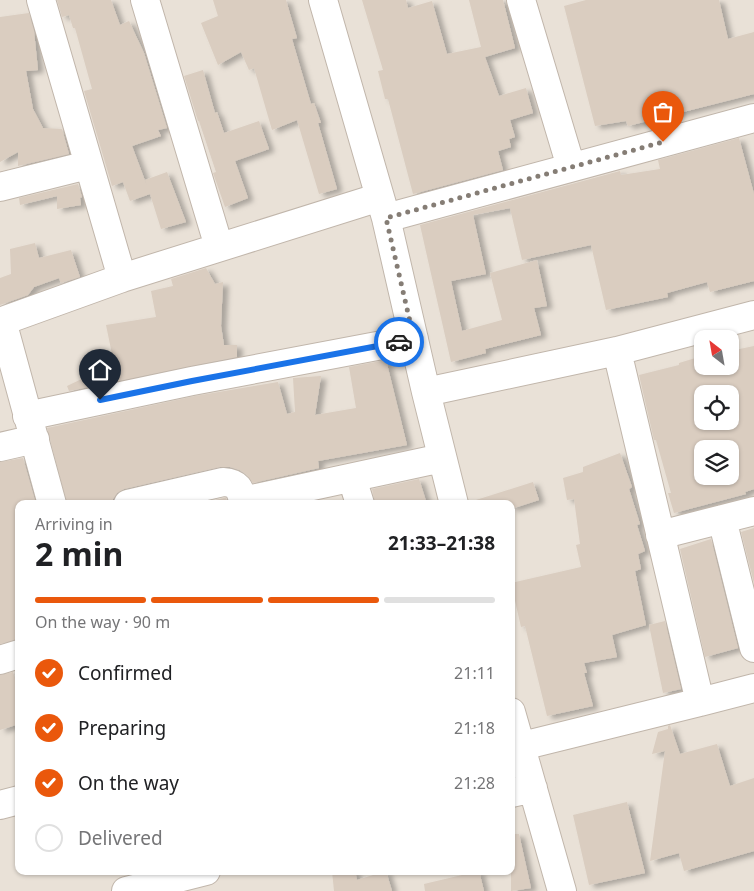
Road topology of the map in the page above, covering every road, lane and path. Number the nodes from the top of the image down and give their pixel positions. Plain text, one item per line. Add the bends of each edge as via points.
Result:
1 (41, 0) edge
2 (145, 0) edge
3 (323, 0) edge
4 (521, 0) edge
5 (754, 118) edge
6 (88, 165) junction
7 (571, 167) junction
8 (0, 187) edge
9 (383, 208) junction
10 (219, 247) junction
11 (122, 278) junction
12 (754, 315) edge
13 (1, 321) edge
14 (414, 339) junction
15 (617, 351) junction
16 (426, 392) junction
17 (31, 427) junction
18 (0, 448) edge
19 (442, 458) junction
20 (356, 491) edge
21 (51, 500) edge
22 (145, 500) edge
23 (243, 500) edge
24 (264, 500) edge
25 (453, 500) edge
26 (754, 511) edge
27 (722, 520) junction
28 (660, 535) junction
29 (754, 648) edge
30 (15, 655) edge
31 (0, 660) edge
32 (754, 688) edge
33 (700, 702) junction
34 (515, 724) edge
35 (522, 746) junction
36 (522, 791) edge
37 (15, 801) edge
38 (0, 805) edge
39 (188, 875) edge
40 (157, 882) edge
41 (126, 891) edge
42 (562, 891) edge

1 - 6 street
2 - 10 street
3 - 9 street
4 - 7 street
5 - 7 street
6 - 8 street
6 - 11 street
7 - 9 street
9 - 10 street
9 - 14 street
10 - 11 street
11 - 13 street
12 - 15 street
13 - 17 street
14 - 16 street
14 - 17 street via 192,381
15 - 16 street
15 - 28 street
16 - 19 street
17 - 18 street
17 - 21 street
19 - 20 street
19 - 25 street
20 - 24 street
22 - 23 street via 223,482 233,482
26 - 27 street
27 - 28 street
27 - 29 street
28 - 33 street
30 - 31 street
32 - 33 street
33 - 35 street
34 - 35 street
35 - 36 street
36 - 42 street
37 - 38 street
39 - 40 street
40 - 41 street

